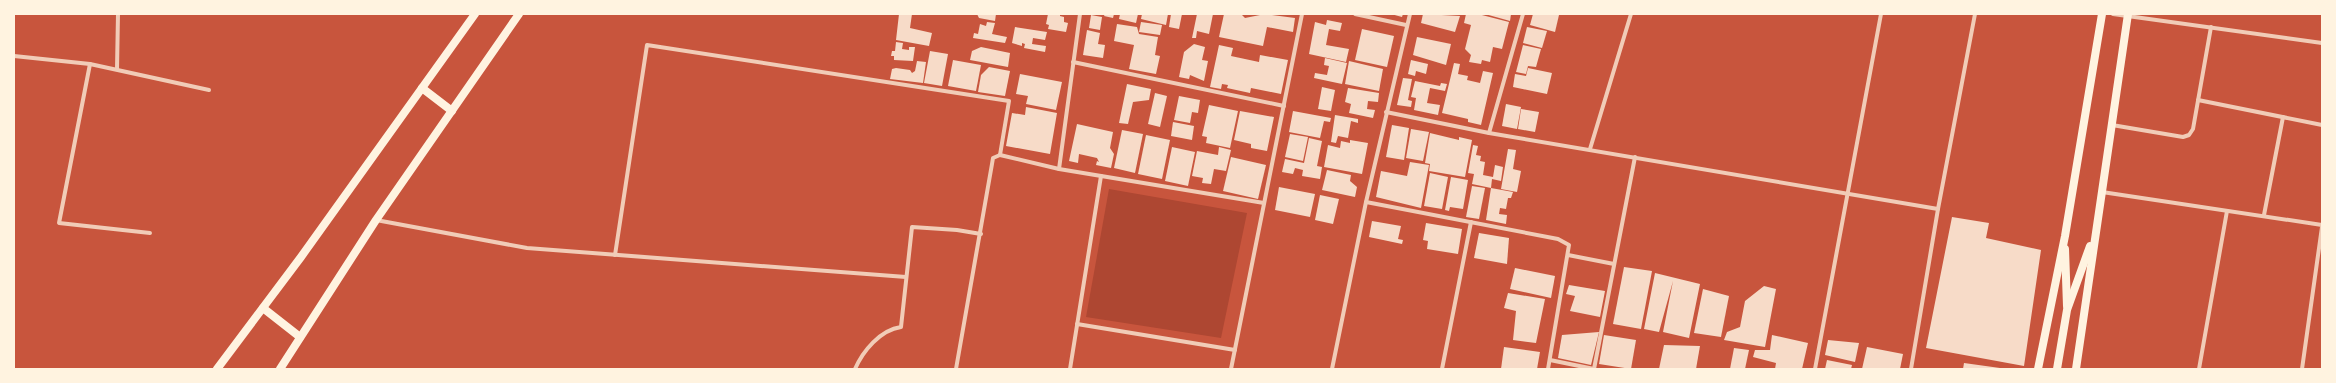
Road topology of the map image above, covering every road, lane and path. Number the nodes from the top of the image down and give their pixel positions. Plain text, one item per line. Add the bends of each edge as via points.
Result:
1 (118, 14) edge
2 (475, 14) edge
3 (519, 14) edge
4 (1080, 14) edge
5 (1302, 14) edge
6 (1354, 14) edge
7 (1410, 14) edge
8 (1523, 14) edge
9 (1631, 14) edge
10 (1881, 14) edge
11 (1975, 14) edge
12 (2102, 14) edge
13 (2113, 14) edge
14 (2128, 15) edge
15 (1406, 25) junction
16 (2211, 27) junction
17 (2322, 43) edge
18 (14, 56) edge
19 (1073, 62) junction
20 (90, 64) junction
21 (117, 69) junction
22 (422, 88) junction
23 (209, 90) dead end
24 (2198, 100) junction
25 (1284, 106) junction
26 (452, 110) junction
27 (1386, 112) junction
28 (2283, 117) junction
29 (2112, 125) junction
30 (2322, 125) edge
31 (1489, 132) junction
32 (1590, 149) junction
33 (1000, 155) junction
34 (1635, 157) junction
35 (1059, 169) junction
36 (1101, 176) junction
37 (2102, 192) junction
38 (1848, 195) junction
39 (1366, 202) junction
40 (1264, 203) junction
41 (1938, 209) junction
42 (2227, 211) junction
43 (2264, 215) junction
44 (376, 220) junction
45 (1471, 222) junction
46 (2322, 226) edge
47 (2096, 228) junction
48 (150, 233) dead end
49 (981, 234) junction
50 (2065, 236) junction
51 (615, 255) junction
52 (1568, 255) junction
53 (1614, 264) junction
54 (906, 277) junction
55 (263, 308) junction
56 (2067, 310) junction
57 (1077, 324) junction
58 (300, 337) junction
59 (1235, 350) junction
60 (1550, 360) junction
61 (217, 369) edge
62 (280, 369) edge
63 (855, 369) edge
64 (956, 369) edge
65 (1070, 369) edge
66 (1231, 369) edge
67 (1332, 369) edge
68 (1442, 369) edge
69 (1548, 369) edge
70 (1594, 369) edge
71 (1814, 369) edge
72 (1911, 369) edge
73 (2038, 369) edge
74 (2057, 369) edge
75 (2076, 369) edge
76 (2199, 369) edge
77 (2302, 369) edge

1 - 21 street
2 - 22 main road
3 - 26 main road
4 - 19 street
5 - 25 street
6 - 15 street
7 - 15 street
8 - 31 street
9 - 32 street
10 - 38 street
11 - 41 street
12 - 50 main road
13 - 14 street
14 - 16 street
14 - 29 main road
15 - 27 street
16 - 17 street
16 - 24 street
18 - 20 street
19 - 25 street
19 - 35 street
20 - 21 street
20 - 48 street via 59,223
21 - 23 street
22 - 26 main road
22 - 55 main road
24 - 28 street
24 - 29 street via 2193,129 2189,135 2183,137
25 - 40 street
26 - 44 main road
27 - 31 street
27 - 39 street
28 - 30 street
28 - 43 street
29 - 37 main road
31 - 32 street
32 - 34 street
33 - 35 street
33 - 49 street via 994,158 992,164
33 - 51 street via 1009,101 647,45
34 - 38 street
34 - 53 street
35 - 36 street
36 - 40 street
36 - 57 street
37 - 42 street
37 - 47 main road
38 - 41 street
38 - 71 street
39 - 45 street
39 - 67 street
40 - 59 street
41 - 72 street
42 - 43 street
42 - 76 street
43 - 46 street
44 - 51 street via 527,248
44 - 58 main road
45 - 52 street via 1565,242 1569,245
45 - 68 street
46 - 77 street
47 - 56 main road
47 - 75 main road
49 - 54 street via 912,228
49 - 64 street
50 - 56 main road
50 - 73 main road
51 - 54 street
52 - 53 street
52 - 60 street
53 - 70 street
54 - 63 street via 901,328 892,328 874,342 861,355
55 - 58 main road
55 - 61 main road
56 - 74 main road
57 - 59 street
57 - 65 street
58 - 62 main road
59 - 66 street
60 - 69 street
60 - 70 street

